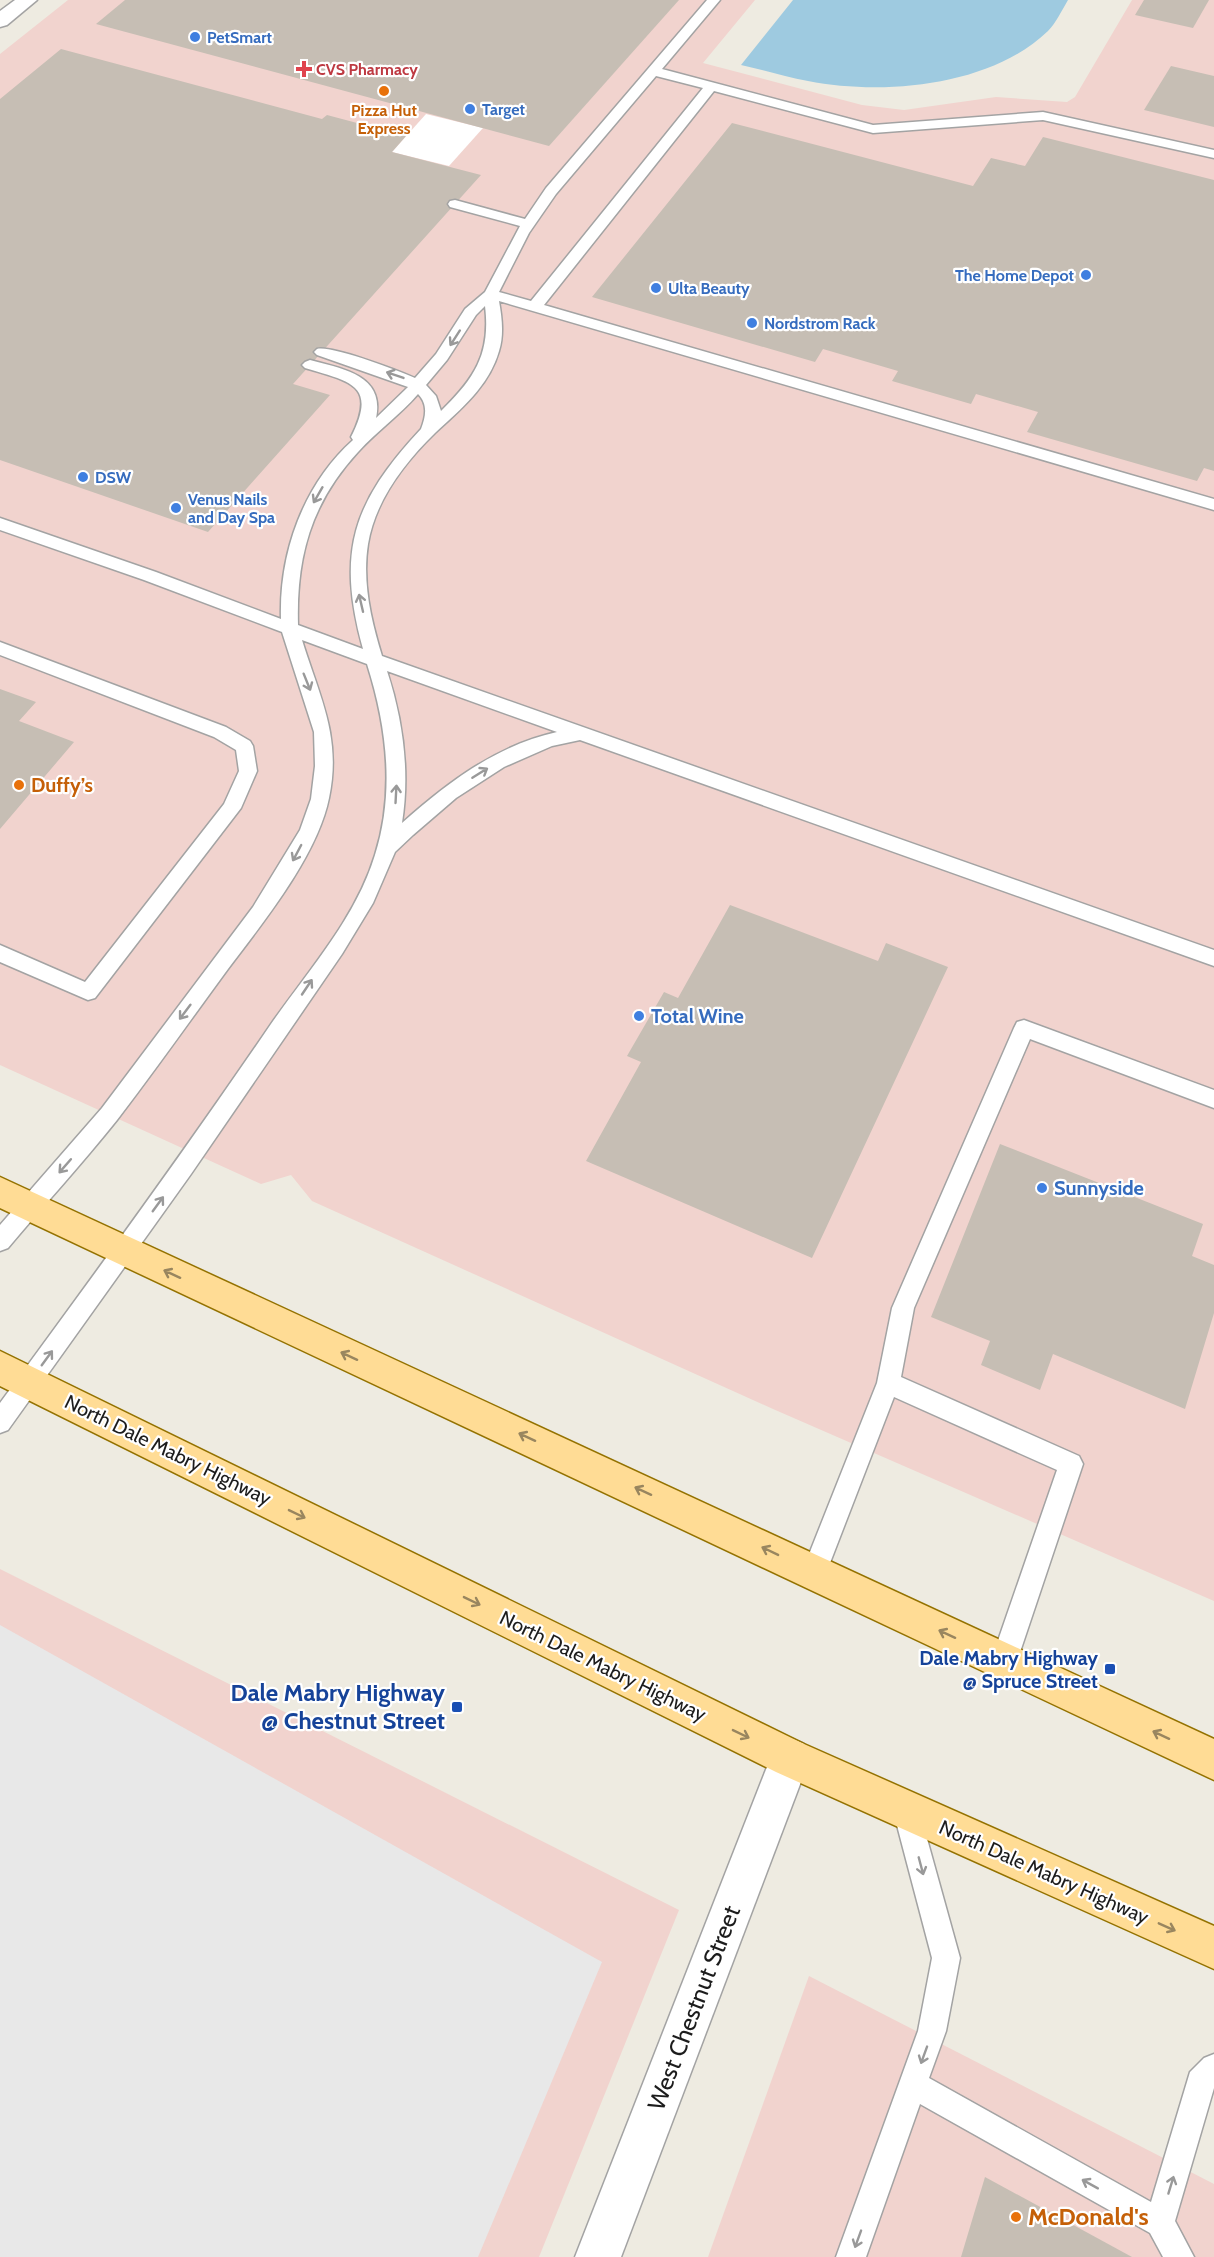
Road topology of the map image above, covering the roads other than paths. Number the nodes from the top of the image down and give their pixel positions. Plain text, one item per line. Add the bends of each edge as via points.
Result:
1 (27, 0) edge
2 (714, 0) edge
3 (0, 21) edge
4 (653, 71) junction
5 (711, 86) junction
6 (1214, 154) edge
7 (455, 204) dead end
8 (528, 224) junction
9 (491, 294) junction
10 (535, 306) junction
11 (322, 352) dead end
12 (310, 365) dead end
13 (418, 384) junction
14 (428, 432) junction
15 (353, 448) junction
16 (1214, 505) edge
17 (0, 524) edge
18 (290, 628) junction
19 (0, 648) edge
20 (374, 660) junction
21 (581, 733) junction
22 (386, 850) junction
23 (0, 953) edge
24 (1214, 958) edge
25 (1214, 1099) edge
26 (0, 1192) edge
27 (30, 1207) junction
28 (0, 1242) edge
29 (123, 1251) junction
30 (15, 1375) edge
31 (888, 1383) junction
32 (0, 1422) edge
33 (814, 1572) junction
34 (1004, 1661) junction
35 (790, 1758) junction
36 (1214, 1760) edge
37 (906, 1810) junction
38 (1214, 1948) edge
39 (1214, 2068) edge
40 (913, 2084) junction
41 (1160, 2223) junction
42 (598, 2257) edge
43 (851, 2257) edge
44 (1179, 2257) edge

1 - 3 street
2 - 4 lane
4 - 5 lane
4 - 8 lane via 551,191
5 - 6 lane via 873,129 1043,116
5 - 10 lane
7 - 8 lane
8 - 9 lane
9 - 10 lane
9 -> 13 lane via 470,312 442,357
9 - 14 lane via 494,338 481,377
10 - 16 lane
13 -> 11 lane
12 - 15 lane via 345,376 370,393 371,412
13 - 14 lane via 434,406 435,418
13 - 15 lane
20 -> 14 lane via 358,589 360,542 374,502 397,466
15 -> 18 lane via 322,488 298,538 289,595
17 - 18 lane
18 - 20 lane
18 -> 27 lane via 323,732 320,800 309,831 260,912 109,1114
19 - 23 lane via 220,732 244,746 248,771 232,808 88,992
20 - 21 lane
22 -> 20 lane via 397,764
22 -> 21 lane via 449,793 490,767 549,738
21 - 24 lane
29 -> 22 lane via 362,906
25 - 31 lane via 1024,1028 903,1308
26 - 27 main road
27 - 28 lane
27 - 29 main road
30 -> 29 lane
33 -> 29 main road
30 - 32 lane
30 -> 35 main road, North Dale Mabry Highway
31 - 33 lane
31 - 34 lane via 1071,1464
34 -> 33 main road
36 -> 34 main road
35 - 37 main road, North Dale Mabry Highway
35 - 42 street, West Chestnut Street
37 -> 38 main road, North Dale Mabry Highway
37 -> 40 lane via 946,1958 932,2031
41 -> 39 lane via 1200,2082
41 -> 40 lane
40 -> 43 lane
41 - 44 lane

